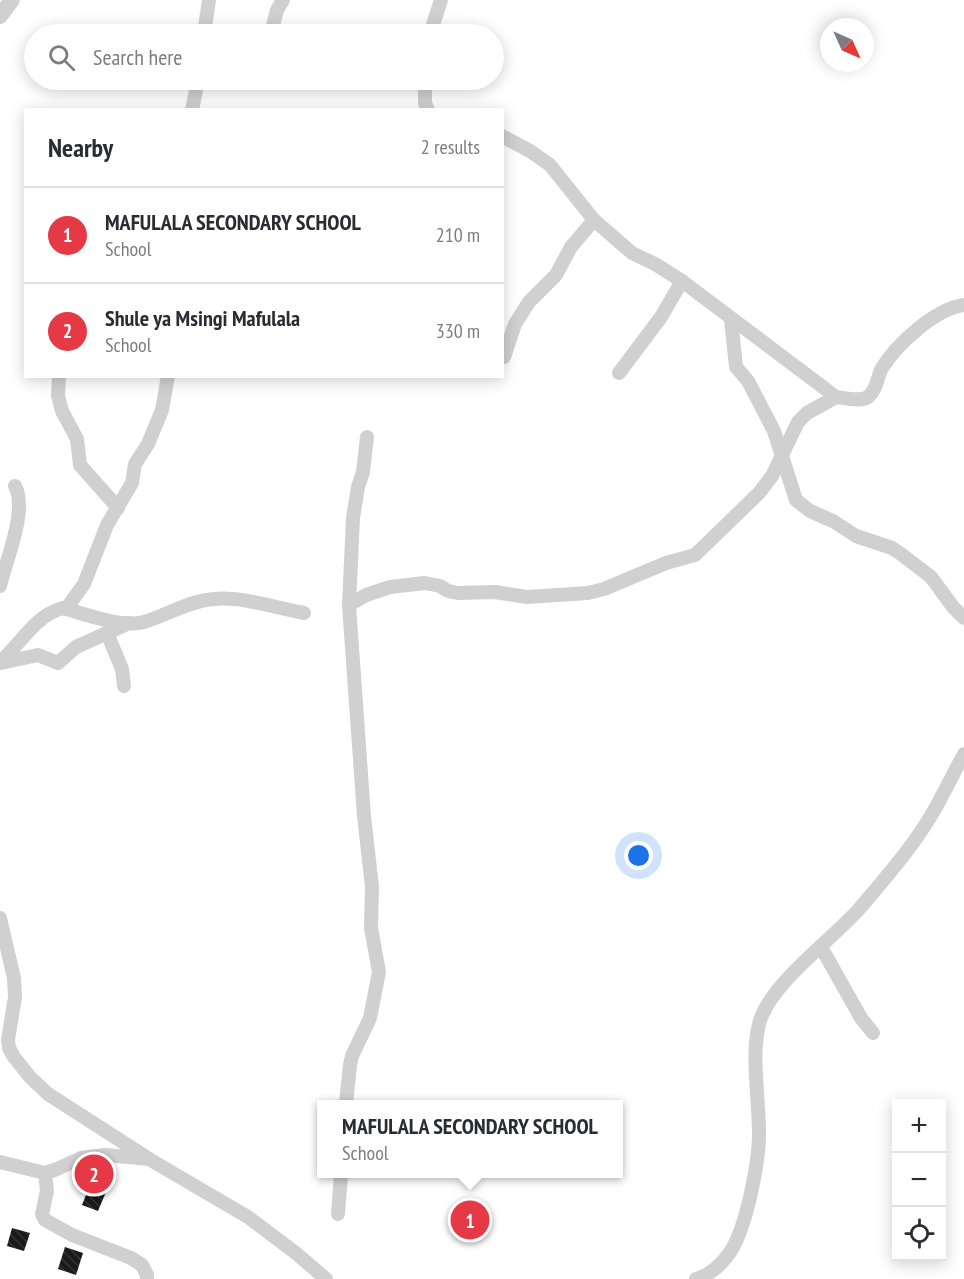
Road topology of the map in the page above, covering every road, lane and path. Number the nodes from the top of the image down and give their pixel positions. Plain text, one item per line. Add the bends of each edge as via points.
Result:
1 (12, 0) edge
2 (209, 0) edge
3 (283, 0) edge
4 (441, 0) edge
5 (0, 16) edge
6 (205, 24) edge
7 (274, 24) edge
8 (433, 24) edge
9 (196, 90) edge
10 (425, 90) edge
11 (192, 108) edge
12 (427, 108) edge
13 (504, 137) edge
14 (594, 220) junction
15 (682, 281) junction
16 (964, 305) edge
17 (731, 319) junction
18 (504, 357) dead end
19 (619, 373) dead end
20 (59, 378) edge
21 (168, 378) edge
22 (836, 397) junction
23 (368, 437) dead end
24 (783, 458) junction
25 (15, 486) dead end
26 (118, 508) junction
27 (0, 586) edge
28 (349, 605) junction
29 (66, 609) junction
30 (304, 613) dead end
31 (964, 618) edge
32 (129, 623) junction
33 (107, 633) junction
34 (0, 662) edge
35 (124, 686) dead end
36 (964, 754) edge
37 (0, 918) edge
38 (822, 946) junction
39 (873, 1033) dead end
40 (346, 1100) edge
41 (149, 1159) junction
42 (0, 1162) edge
43 (45, 1173) junction
44 (341, 1178) edge
45 (338, 1214) dead end
46 (147, 1279) edge
47 (326, 1279) edge
48 (696, 1279) edge

1 - 5 street
2 - 6 street
3 - 7 street
4 - 8 street
9 - 11 street
10 - 12 street
13 - 14 street via 550,165
14 - 15 street via 632,253
14 - 18 street via 571,247 556,275 529,302 512,332
15 - 17 street
15 - 19 street via 661,317
16 - 22 street via 941,312 892,353 869,396
17 - 22 street
17 - 24 street via 736,367 748,381 774,431
20 - 26 street via 58,396 77,439 80,465
21 - 26 street via 162,410
22 - 24 street via 798,422
23 - 28 street via 353,518
24 - 28 street via 759,493 695,555 604,590 527,597 494,592 458,593 425,583 390,586
24 - 31 street via 792,494 801,506 856,536 892,548 931,577
25 - 27 street via 19,504 15,532
26 - 29 street via 107,525 84,584
28 - 40 street via 372,887 371,928 380,972 370,1018 352,1056
29 - 32 street
29 - 34 street via 54,610 43,618
30 - 32 street via 226,598
32 - 33 street
33 - 34 street via 76,647 58,663 38,655
33 - 35 street via 122,669
36 - 38 street via 919,834 859,909
37 - 41 street via 14,978 8,1040 14,1057 48,1094
38 - 39 street
38 - 48 street via 764,1009 757,1058 759,1133 754,1182 738,1238 729,1254
41 - 43 street via 106,1155 81,1158
41 - 47 street via 248,1217
42 - 43 street
43 - 46 street via 45,1220 131,1258 142,1265
44 - 45 street

